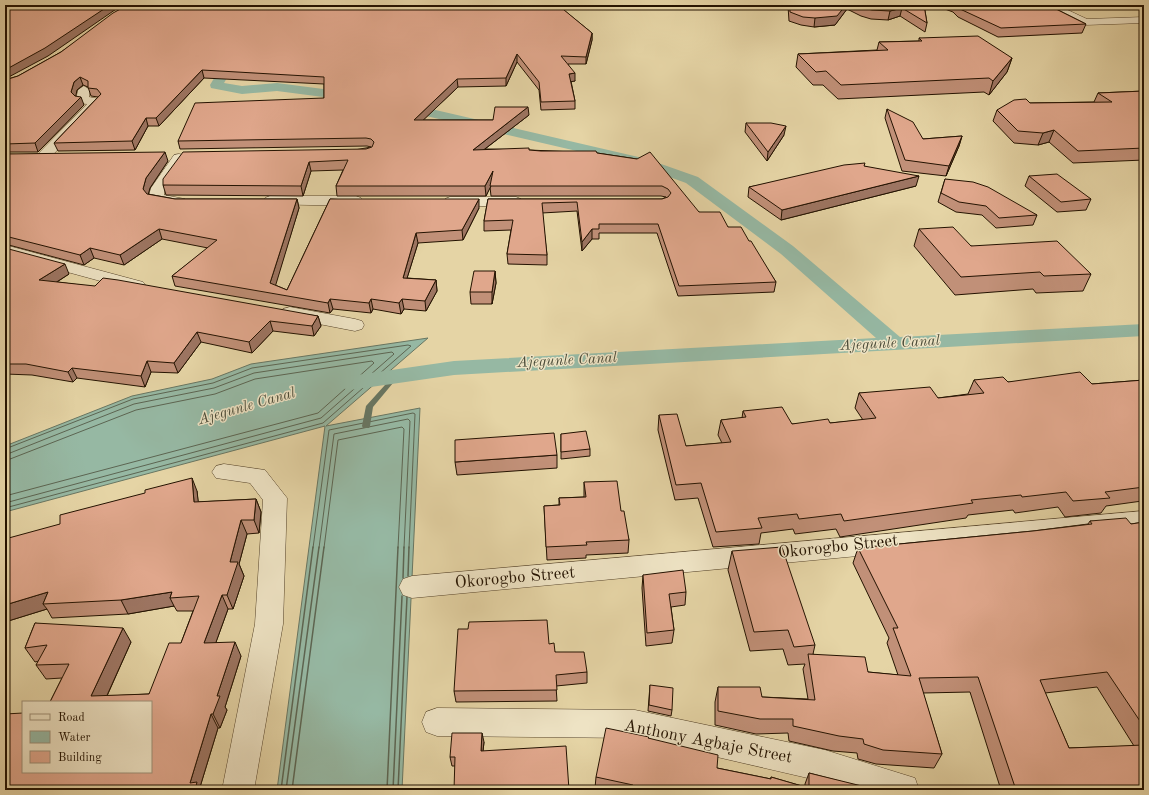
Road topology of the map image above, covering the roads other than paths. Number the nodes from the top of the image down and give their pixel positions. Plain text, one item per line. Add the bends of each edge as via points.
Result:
1 (1050, 5) edge
2 (1144, 20) edge
3 (84, 90) edge
4 (166, 155) edge
5 (28, 157) edge
6 (43, 157) junction
7 (58, 157) edge
8 (256, 201) edge
9 (367, 201) edge
10 (193, 202) edge
11 (438, 202) edge
12 (534, 202) edge
13 (5, 250) edge
14 (153, 289) edge
15 (277, 311) edge
16 (355, 325) dead end
17 (224, 472) dead end
18 (1144, 520) edge
19 (412, 587) dead end
20 (437, 722) dead end
21 (238, 790) edge
22 (903, 790) edge

1 - 2 street via 1086,22
3 - 6 street via 82,100 96,102
4 - 10 street via 185,155 158,188 156,199
5 - 6 street
6 - 7 street
8 - 9 street
11 - 12 street
13 - 14 street
15 - 16 street
17 - 21 street via 257,476 274,498 269,624
18 - 19 street, Okorogbo Street
20 - 22 street, Anthony Agbaje Street via 635,724 825,766

